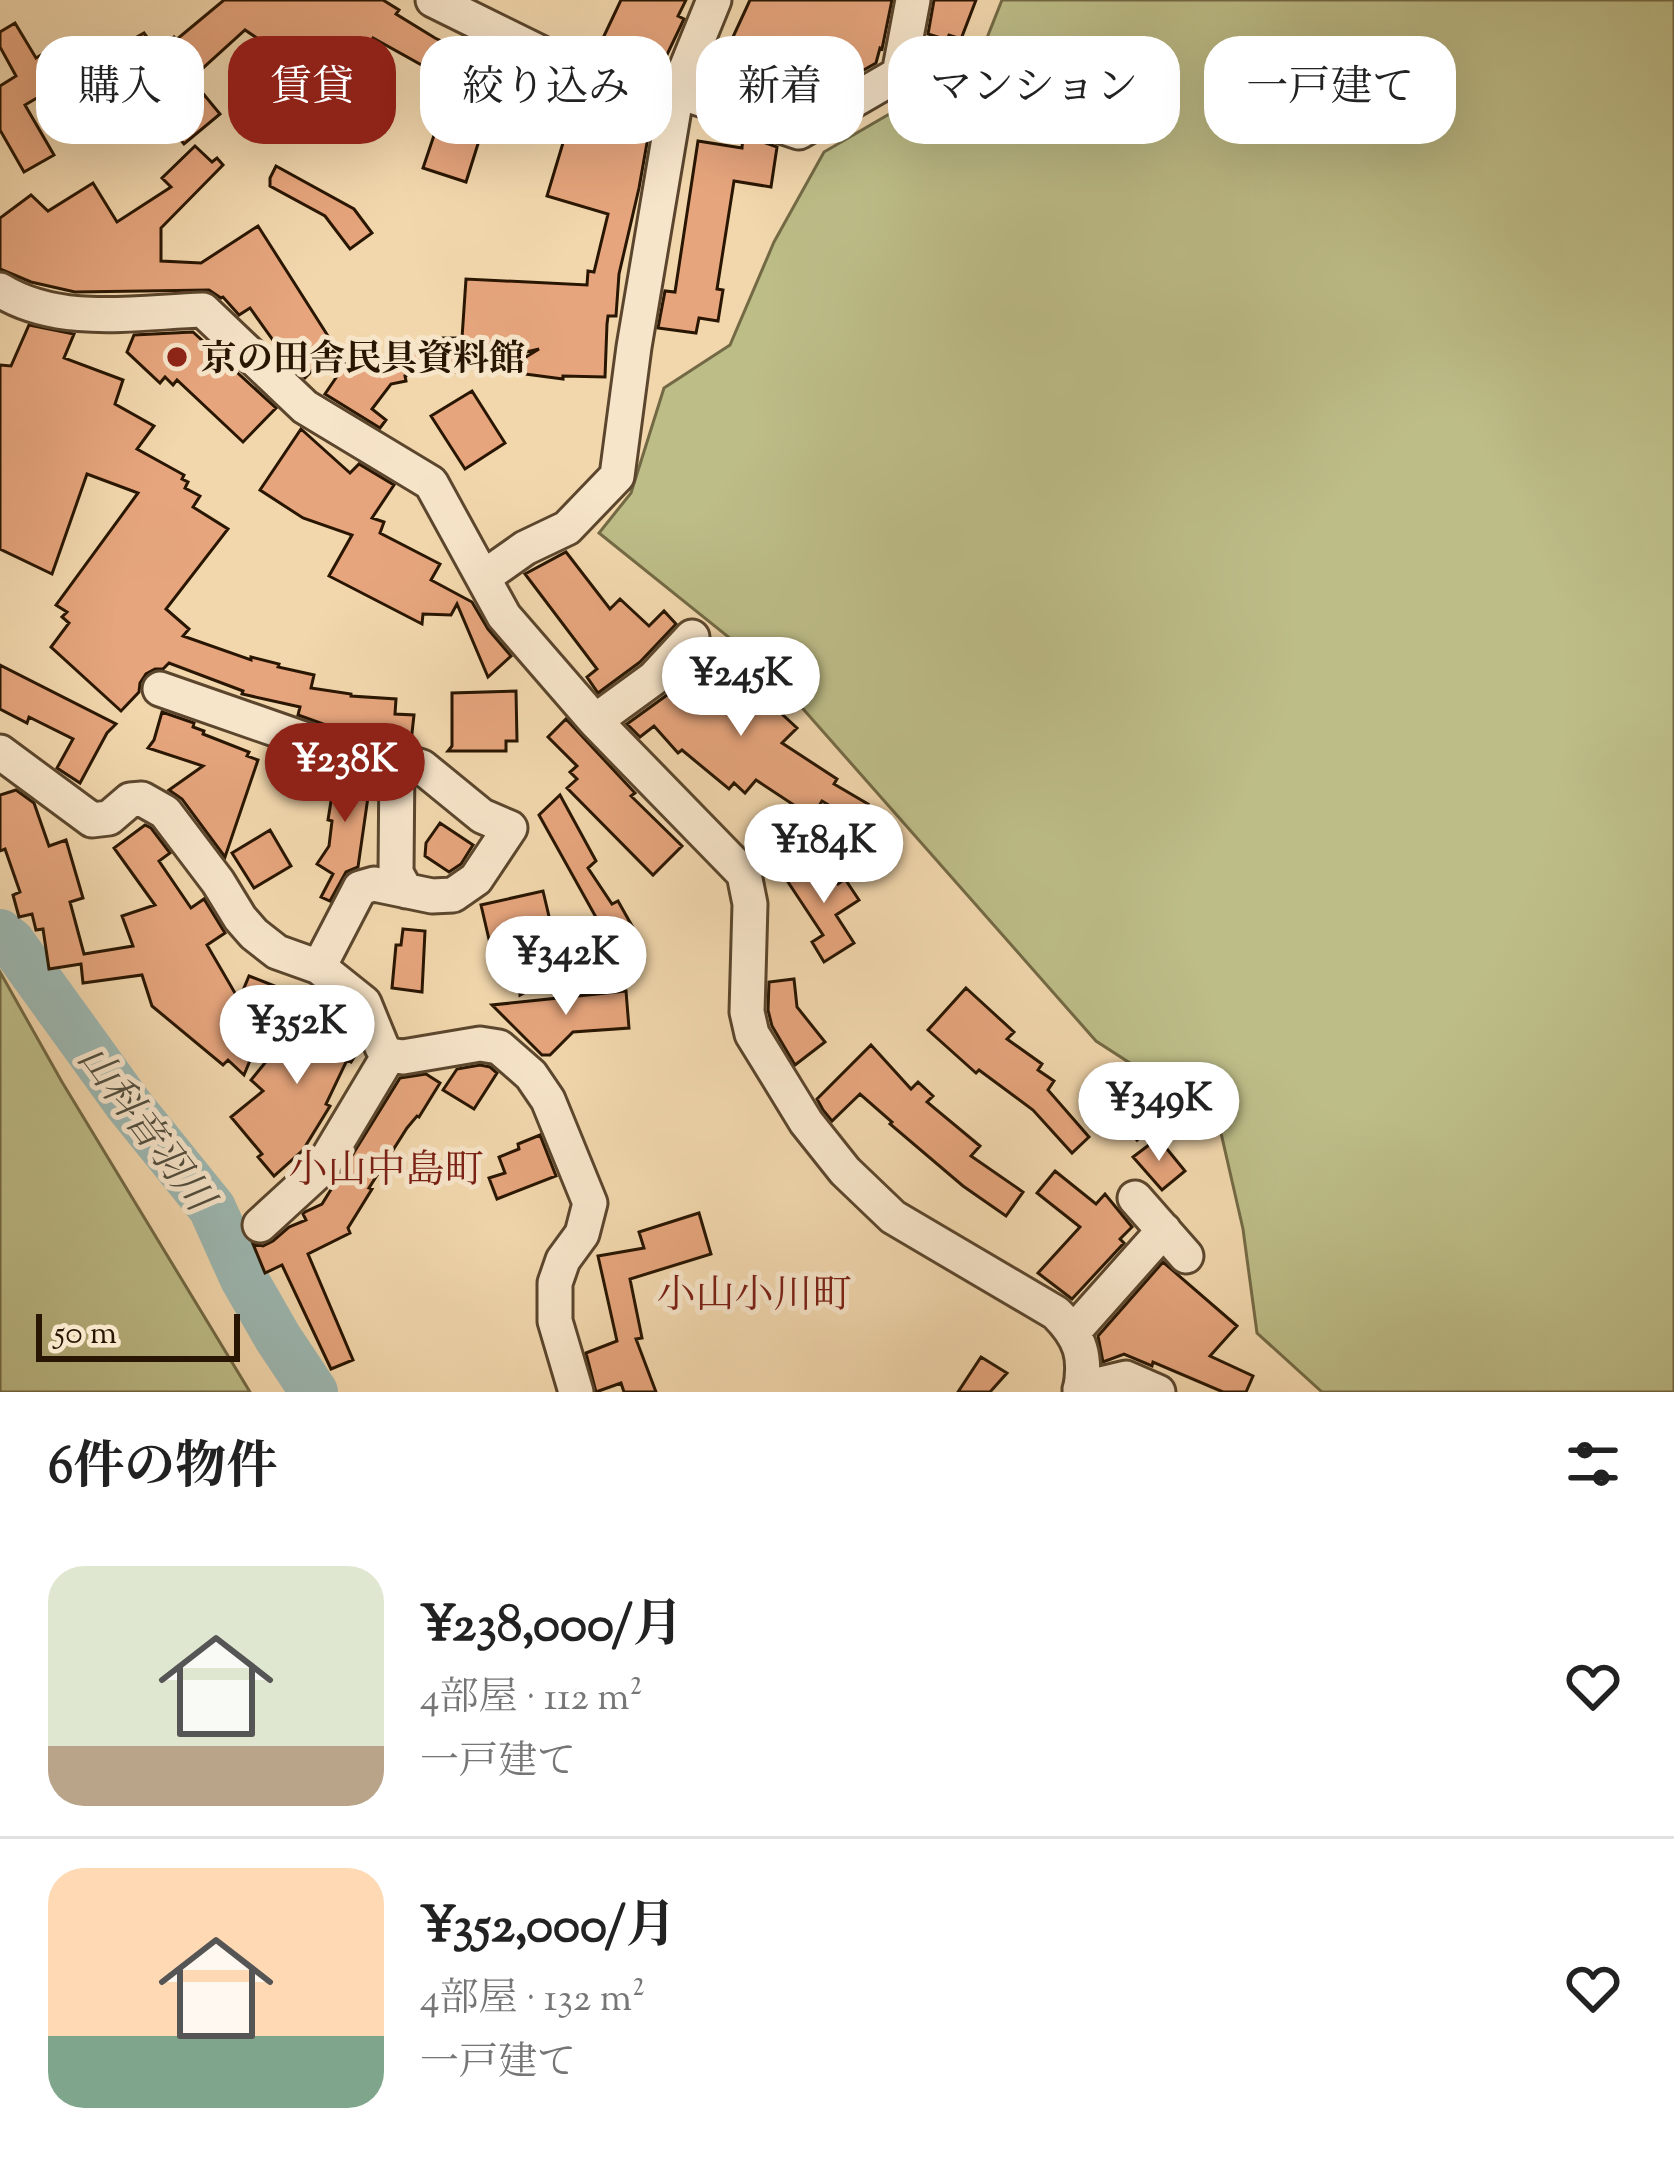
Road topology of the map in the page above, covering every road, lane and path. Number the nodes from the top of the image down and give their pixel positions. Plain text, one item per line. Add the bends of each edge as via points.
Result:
1 (433, 0) edge
2 (714, 0) edge
3 (913, 0) edge
4 (502, 15) edge
5 (677, 91) junction
6 (0, 290) edge
7 (484, 577) junction
8 (692, 637) dead end
9 (160, 689) dead end
10 (596, 722) junction
11 (0, 752) edge
12 (397, 759) junction
13 (406, 891) junction
14 (319, 967) junction
15 (389, 1055) junction
16 (1135, 1198) dead end
17 (260, 1226) dead end
18 (1163, 1230) junction
19 (1186, 1256) dead end
20 (1074, 1331) junction
21 (1080, 1391) edge
22 (576, 1392) edge
23 (1158, 1392) edge

1 - 4 street
2 - 5 street
3 - 5 street via 899,74 799,132
4 - 5 street via 561,63
5 - 7 street via 616,476 567,528
6 - 7 street via 82,314 203,310 305,407 431,483
7 - 10 street via 504,616
8 - 10 street
9 - 12 street via 318,744
10 - 20 street via 744,874 752,1034 806,1122 893,1217
11 - 14 street via 92,820 109,818 130,800 165,812 254,934
12 - 13 street via 396,873
12 - 13 street via 422,767 482,816 510,828 476,879 454,895
13 - 14 street via 360,889
14 - 15 street via 364,1004
15 - 17 street via 322,1169
15 - 22 street via 500,1047 548,1100 590,1203 555,1283 555,1321
16 - 18 street
18 - 19 street
18 - 20 street
20 - 21 street
21 - 23 street via 1126,1378

